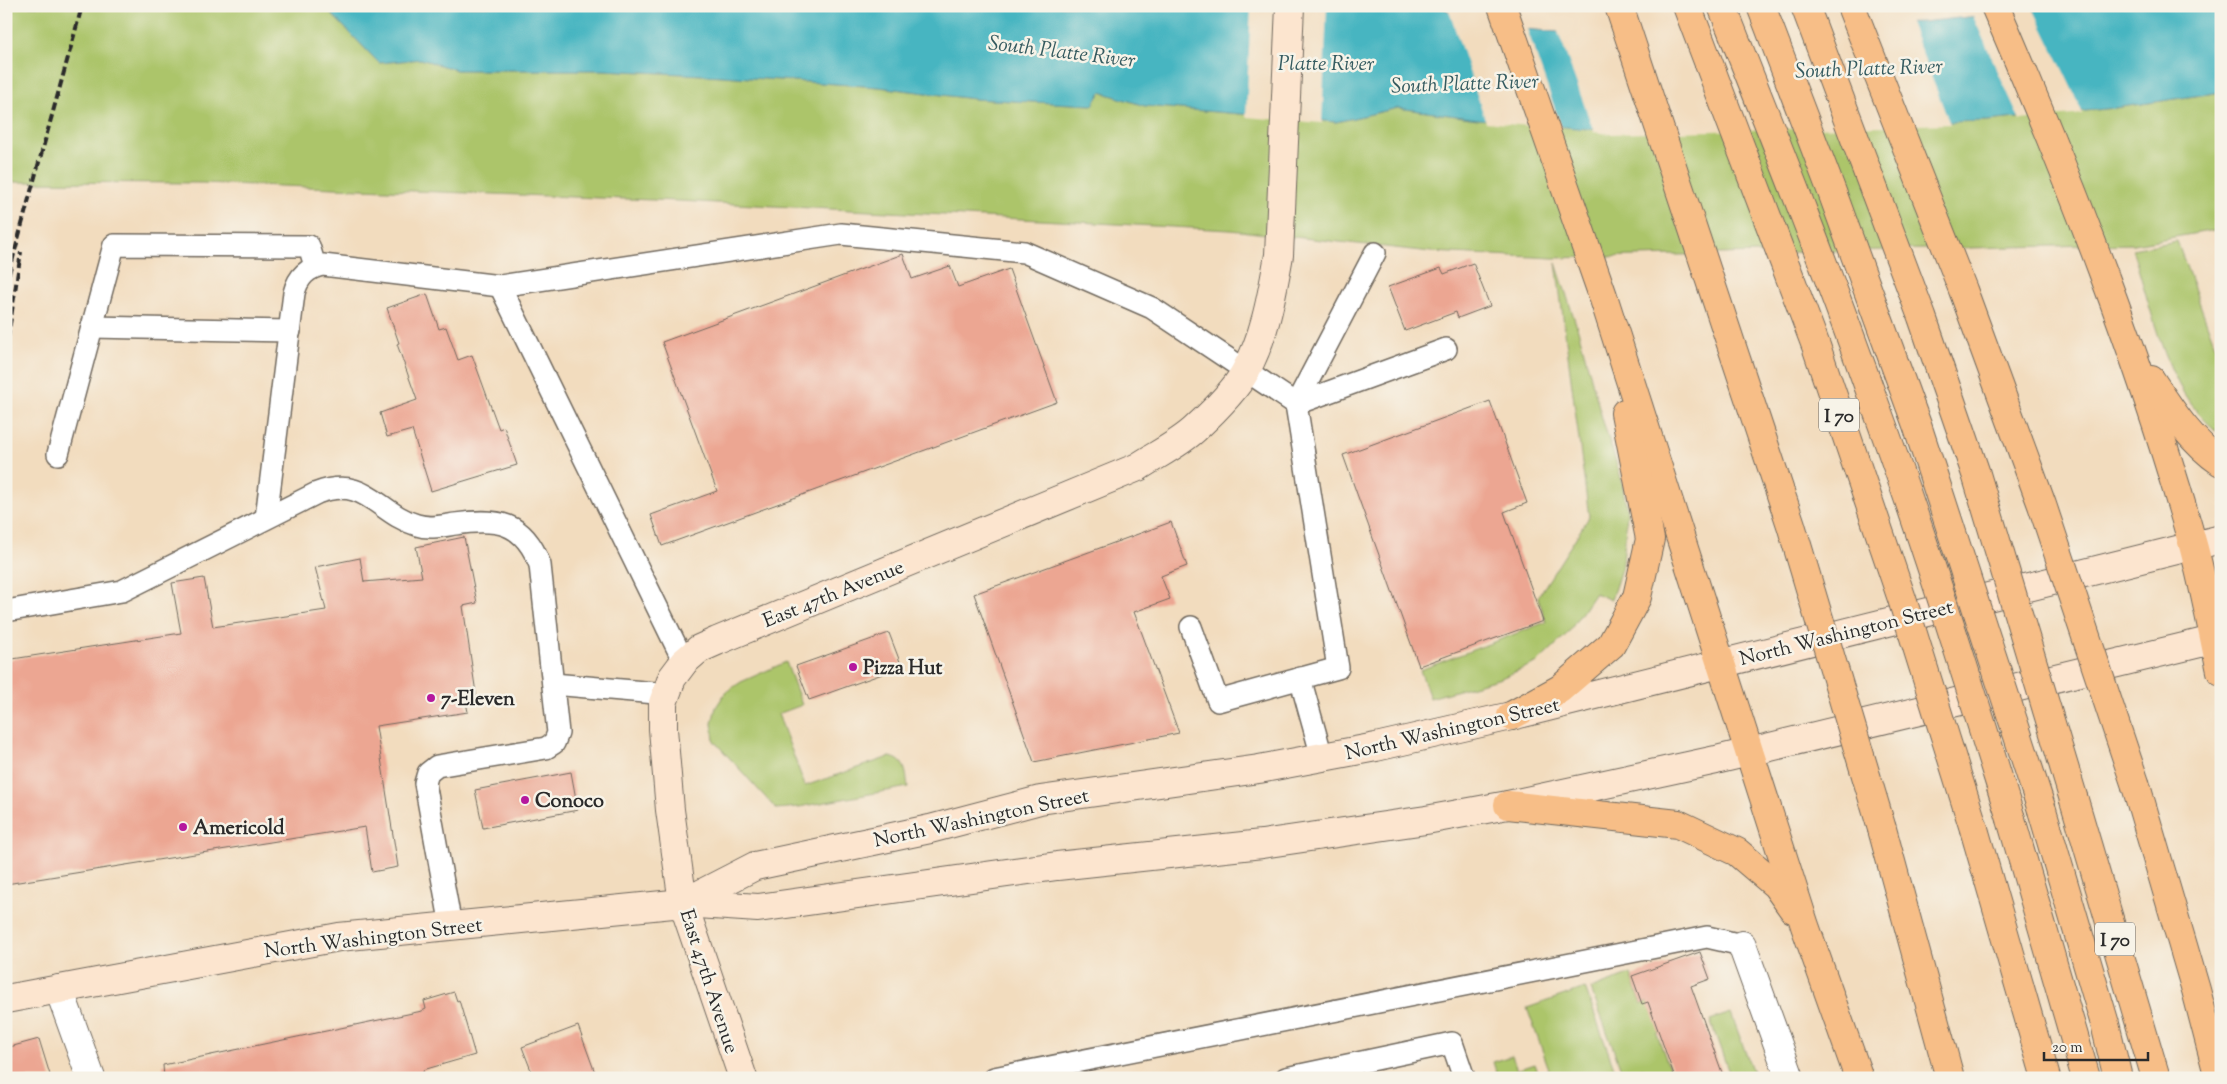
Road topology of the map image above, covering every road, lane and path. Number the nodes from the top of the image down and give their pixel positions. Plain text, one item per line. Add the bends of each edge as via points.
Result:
1 (1290, 6) edge
2 (1502, 6) edge
3 (1619, 6) edge
4 (1687, 6) edge
5 (1722, 6) edge
6 (1761, 6) edge
7 (1806, 6) edge
8 (1851, 6) edge
9 (1995, 6) edge
10 (1375, 253) dead end
11 (315, 266) junction
12 (500, 286) junction
13 (1603, 296) junction
14 (92, 327) junction
15 (290, 331) junction
16 (1446, 348) dead end
17 (2132, 352) junction
18 (1246, 371) junction
19 (1296, 404) junction
20 (58, 454) dead end
21 (2221, 462) edge
22 (266, 518) junction
23 (2221, 539) edge
24 (2193, 546) junction
25 (6, 611) edge
26 (1191, 627) dead end
27 (2217, 639) edge
28 (684, 662) junction
29 (1721, 663) junction
30 (2221, 671) edge
31 (1300, 678) junction
32 (553, 684) junction
33 (667, 694) junction
34 (1511, 716) junction
35 (1750, 751) junction
36 (1322, 757) junction
37 (1508, 805) junction
38 (684, 902) junction
39 (451, 926) junction
40 (1805, 926) junction
41 (1742, 945) joint
42 (59, 989) junction
43 (6, 999) edge
44 (91, 1078) edge
45 (743, 1078) edge
46 (994, 1078) edge
47 (1286, 1078) edge
48 (1464, 1078) edge
49 (1790, 1078) edge
50 (1859, 1078) edge
51 (1950, 1078) edge
52 (2046, 1078) edge
53 (2086, 1078) edge
54 (2118, 1078) edge
55 (2156, 1078) edge
56 (2219, 1078) edge

1 - 18 main road, East 47th Avenue via 1279,255 1260,338
2 - 13 highway
3 - 51 highway, bridge via 1791,525 1882,828
4 - 52 highway, I 70, bridge via 1816,346 1902,599 1974,829
5 - 53 highway, bridge via 1809,223 1939,588 2011,819
6 - 54 highway, bridge via 1917,425 2042,810
7 - 55 highway, I 70, bridge via 1922,317 1976,474
8 - 56 highway, bridge via 1963,290 2042,504 2136,786
9 - 17 highway via 2100,260
10 - 19 lane
11 - 12 lane
11 - 14 lane via 309,246 114,245
11 - 15 lane via 304,274 296,287
12 - 18 lane via 841,234 1024,252 1152,308
12 - 28 lane
13 - 29 highway
13 - 34 highway via 1650,539 1637,597 1611,645 1560,688
14 - 15 lane
14 - 20 lane
15 - 22 lane
16 - 19 lane
17 - 21 highway via 2172,412 2204,451
17 - 24 highway
18 - 19 lane
18 - 28 main road, East 47th Avenue via 1194,430 1138,467 717,640
19 - 31 lane via 1338,668
22 - 25 lane via 122,591
22 - 32 lane via 317,493 344,488 362,491 418,526 440,527 488,521 514,528 534,548 540,565
23 - 24 main road, North Washington Street
24 - 27 highway
24 - 29 main road, North Washington Street
26 - 31 lane via 1218,701
27 - 30 highway
27 - 35 main road, North Washington Street
28 - 33 main road, East 47th Avenue via 672,678
29 - 34 main road, North Washington Street
29 - 35 highway
31 - 36 lane
32 - 33 lane
32 - 39 lane via 558,733 550,746 437,766 428,772 425,784
33 - 38 main road, East 47th Avenue via 664,738 670,810
34 - 36 main road, North Washington Street
35 - 37 main road, North Washington Street
35 - 40 highway
36 - 38 main road, North Washington Street via 1040,800 930,829 755,866
37 - 38 main road, North Washington Street via 1262,844 1056,866 758,908
37 - 40 highway via 1678,824 1737,852 1776,885
38 - 39 main road, North Washington Street
38 - 45 main road, East 47th Avenue
39 - 42 main road, North Washington Street via 338,937
40 - 50 highway
41 - 46 lane via 1707,937
41 - 49 street
42 - 43 main road, North Washington Street
42 - 44 street
47 - 48 lane via 1452,1043

